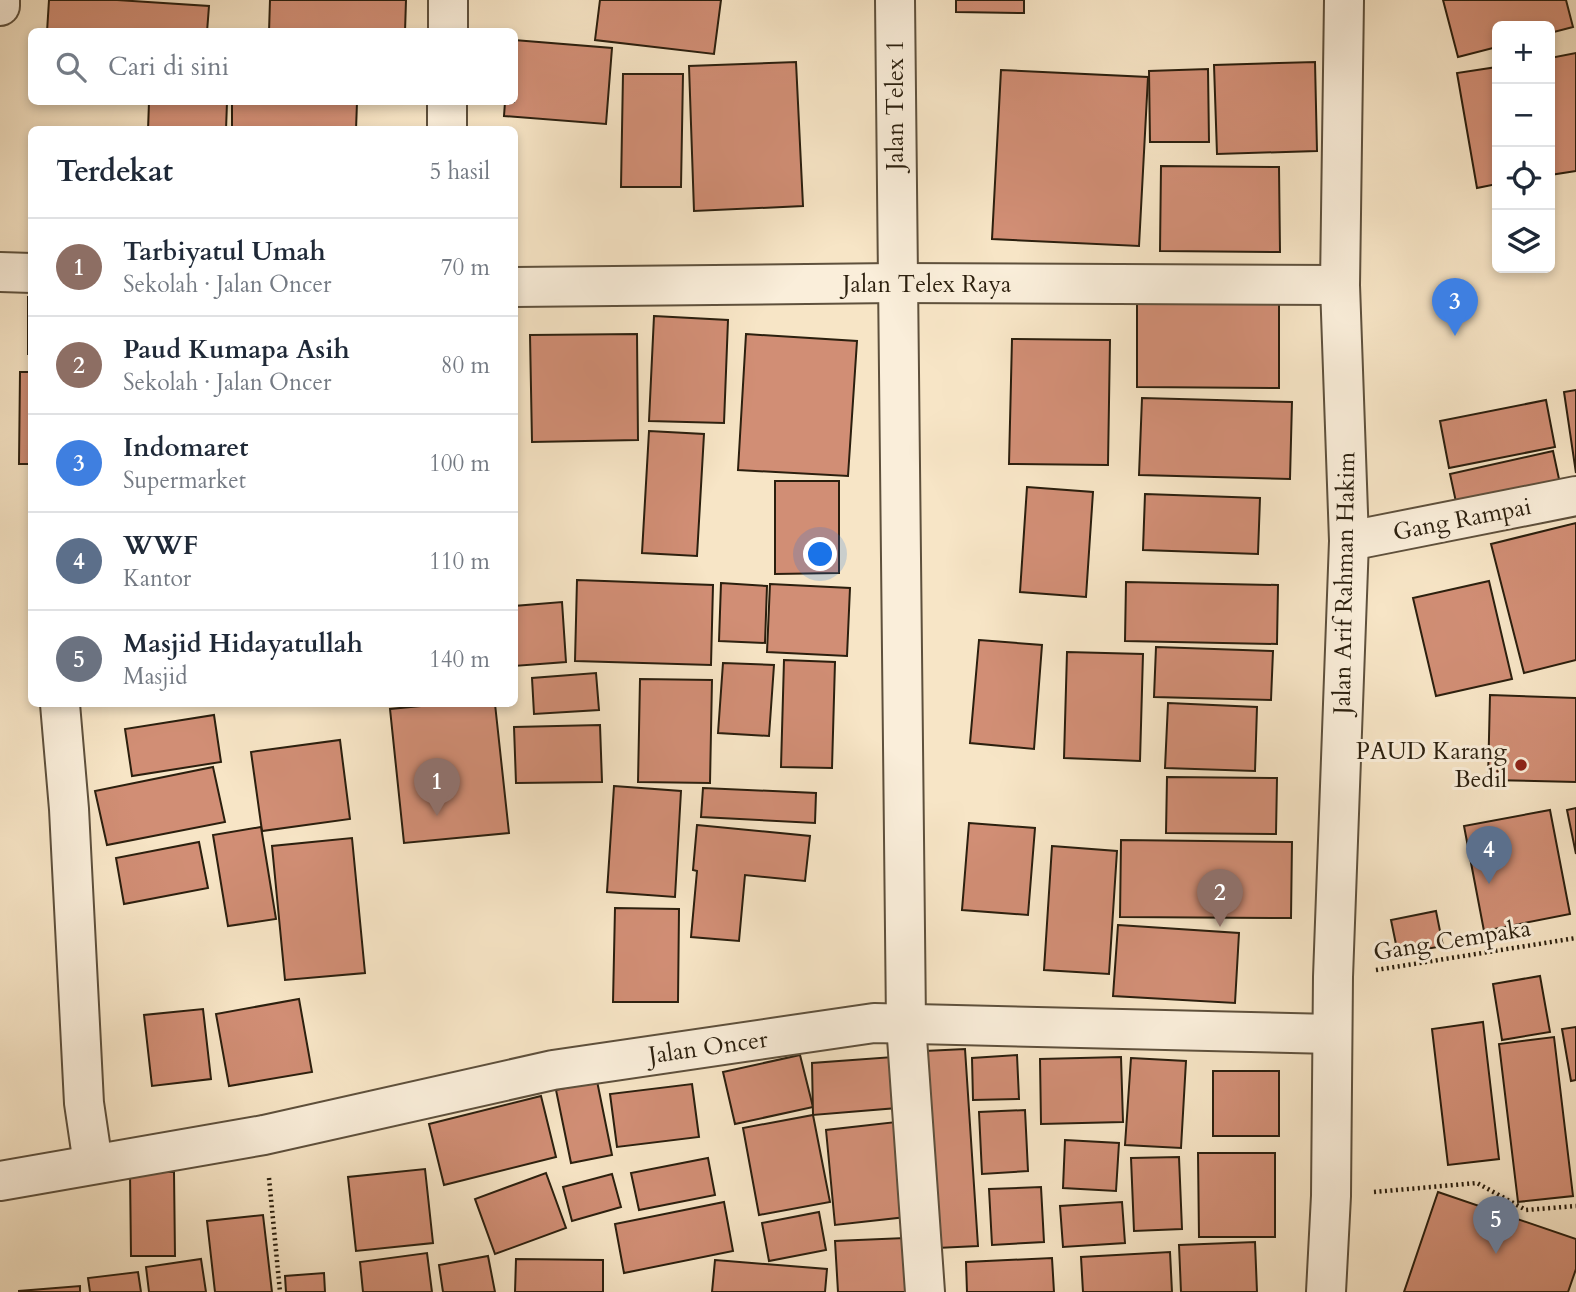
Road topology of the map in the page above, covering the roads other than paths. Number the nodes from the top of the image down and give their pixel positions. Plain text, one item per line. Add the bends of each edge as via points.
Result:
1 (0, 0) edge
2 (448, 0) edge
3 (895, 0) edge
4 (1344, 0) edge
5 (0, 6) edge
6 (448, 28) edge
7 (447, 105) edge
8 (447, 126) edge
9 (0, 272) edge
10 (28, 273) edge
11 (897, 283) junction
12 (1340, 285) junction
13 (518, 287) edge
14 (1576, 496) edge
15 (1349, 541) junction
16 (60, 707) edge
17 (906, 1024) junction
18 (1332, 1034) junction
19 (93, 1164) junction
20 (0, 1181) edge
21 (925, 1292) edge
22 (1326, 1292) edge

1 - 5 street
2 - 6 street
3 - 11 street, Jalan Telex 1
4 - 12 street, Jalan Arif Rahman Hakim
7 - 8 street
9 - 10 street
11 - 12 street, Jalan Telex Raya
11 - 13 street, Jalan Telex Raya
11 - 17 street, Jalan Telex 1
12 - 15 street, Jalan Arif Rahman Hakim
14 - 15 street, Gang Rampai
15 - 18 street, Jalan Arif Rahman Hakim
16 - 19 street via 84,1103
17 - 18 street, Jalan Oncer
17 - 19 street, Jalan Oncer via 874,1023 553,1070 264,1135
17 - 21 street, Jalan Telex 1
18 - 22 street, Jalan Arif Rahman Hakim
19 - 20 street, Jalan Oncer

